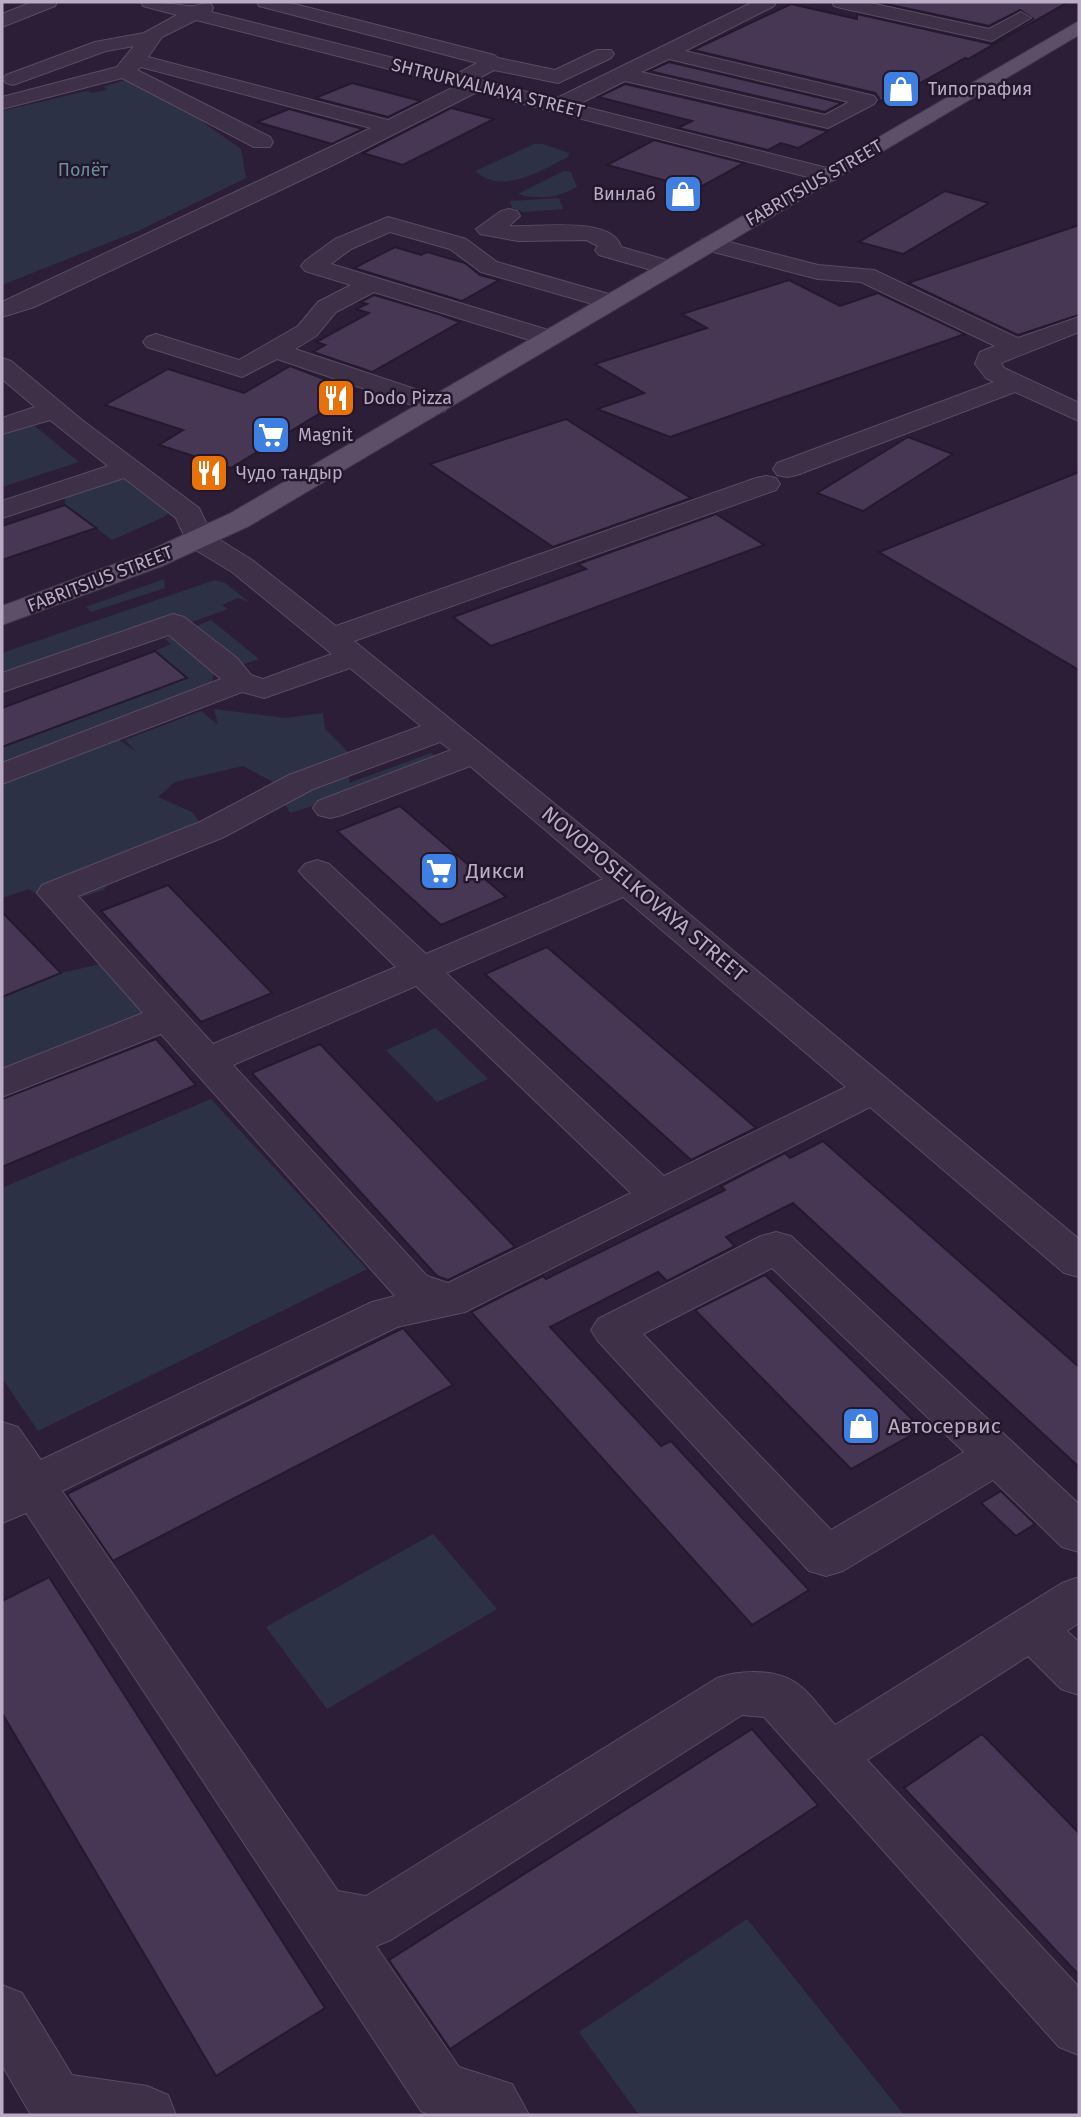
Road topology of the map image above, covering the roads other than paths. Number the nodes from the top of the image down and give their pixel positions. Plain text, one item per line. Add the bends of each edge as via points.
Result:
1 (48, 2) edge
2 (150, 2) edge
3 (218, 2) edge
4 (266, 2) edge
5 (767, 2) edge
6 (841, 2) edge
7 (172, 7) junction
8 (196, 13) junction
9 (996, 13) dead end
10 (2, 21) edge
11 (1079, 27) edge
12 (106, 33) dead end
13 (148, 38) junction
14 (615, 48) junction
15 (666, 52) junction
16 (647, 62) junction
17 (491, 63) junction
18 (131, 66) junction
19 (531, 70) junction
20 (27, 74) junction
21 (623, 74) junction
22 (2, 83) edge
23 (467, 83) junction
24 (70, 87) junction
25 (2, 103) edge
26 (558, 106) junction
27 (390, 127) junction
28 (262, 142) dead end
29 (827, 175) junction
30 (509, 216) dead end
31 (710, 244) junction
32 (668, 268) junction
33 (372, 284) junction
34 (610, 302) junction
35 (2, 310) edge
36 (1079, 324) edge
37 (549, 338) junction
38 (156, 342) dead end
39 (1017, 347) junction
40 (274, 350) junction
41 (2, 366) edge
42 (1016, 383) junction
43 (436, 405) junction
44 (54, 410) junction
45 (1079, 413) edge
46 (2, 426) edge
47 (128, 468) junction
48 (2, 510) edge
49 (198, 540) junction
50 (2, 616) edge
51 (343, 647) junction
52 (240, 682) junction
53 (2, 683) edge
54 (444, 729) junction
55 (474, 753) junction
56 (2, 774) edge
57 (330, 808) dead end
58 (317, 871) dead end
59 (629, 881) junction
60 (422, 969) junction
61 (169, 1017) junction
62 (208, 1060) junction
63 (2, 1084) edge
64 (875, 1088) junction
65 (660, 1196) junction
66 (1079, 1262) edge
67 (450, 1301) junction
68 (2, 1440) edge
69 (996, 1455) junction
70 (17, 1494) edge
71 (1079, 1533) edge
72 (1079, 1597) edge
73 (1032, 1628) junction
74 (1079, 1674) edge
75 (830, 1756) junction
76 (322, 1914) junction
77 (2, 2012) edge
78 (1079, 2028) edge
79 (147, 2115) edge
80 (500, 2115) edge

1 - 10 street
2 - 7 street, SHTRURVALNAYA STREET
3 - 8 street
4 - 17 street
5 - 15 street
6 - 9 street via 992,35 1021,18
7 - 8 street, SHTRURVALNAYA STREET
7 - 12 street
8 - 13 street
8 - 23 street, SHTRURVALNAYA STREET
11 - 29 main road, FABRITSIUS STREET
13 - 18 street
13 - 20 street via 102,46
14 - 16 street
14 - 19 street via 582,46
14 - 19 street via 558,77
15 - 16 street
15 - 21 street via 867,100 828,122
16 - 21 street
17 - 19 street
17 - 23 street
18 - 24 street
18 - 27 street
18 - 28 street
20 - 22 street
20 - 24 street
21 - 26 street
23 - 26 street, SHTRURVALNAYA STREET
23 - 27 street
24 - 25 street
26 - 29 street, SHTRURVALNAYA STREET
27 - 35 street
29 - 31 main road, FABRITSIUS STREET
30 - 32 street via 488,229 511,236 588,232 607,241 607,250
31 - 32 main road, FABRITSIUS STREET
31 - 39 street via 818,272 866,275
32 - 34 main road, FABRITSIUS STREET
33 - 34 street via 313,266 343,244 388,224 458,244 489,267
33 - 37 street
33 - 40 street via 327,307 307,331
34 - 37 main road, FABRITSIUS STREET
36 - 39 street
37 - 43 main road, FABRITSIUS STREET
38 - 40 street via 242,369
39 - 42 street via 989,357 988,364 995,373
40 - 43 street
41 - 44 street
42 - 45 street
42 - 51 street
43 - 49 main road, FABRITSIUS STREET
44 - 46 street
44 - 47 street
47 - 48 street
47 - 49 street via 189,514
49 - 50 main road, FABRITSIUS STREET
49 - 51 street, NOVOPOSELKOVAYA STREET via 242,566
51 - 52 street via 264,689
51 - 54 street, NOVOPOSELKOVAYA STREET
52 - 53 street via 173,622
52 - 56 street
54 - 55 street, NOVOPOSELKOVAYA STREET
54 - 61 street via 302,782 215,828 55,893
55 - 57 street
55 - 59 street, NOVOPOSELKOVAYA STREET
58 - 60 street
59 - 60 street
59 - 64 street, NOVOPOSELKOVAYA STREET
60 - 62 street
60 - 65 street
61 - 62 street
61 - 63 street
62 - 67 street via 412,1287
64 - 65 street
64 - 66 street, NOVOPOSELKOVAYA STREET
65 - 67 street
67 - 70 street via 387,1313
68 - 70 street
69 - 69 street via 776,1247 613,1330 826,1557
69 - 71 street
70 - 76 street
72 - 73 street
73 - 74 street
73 - 75 street
75 - 76 street via 777,1697 735,1693 372,1922
75 - 78 street
76 - 80 street via 441,2091 492,2104
77 - 79 street via 55,2101

